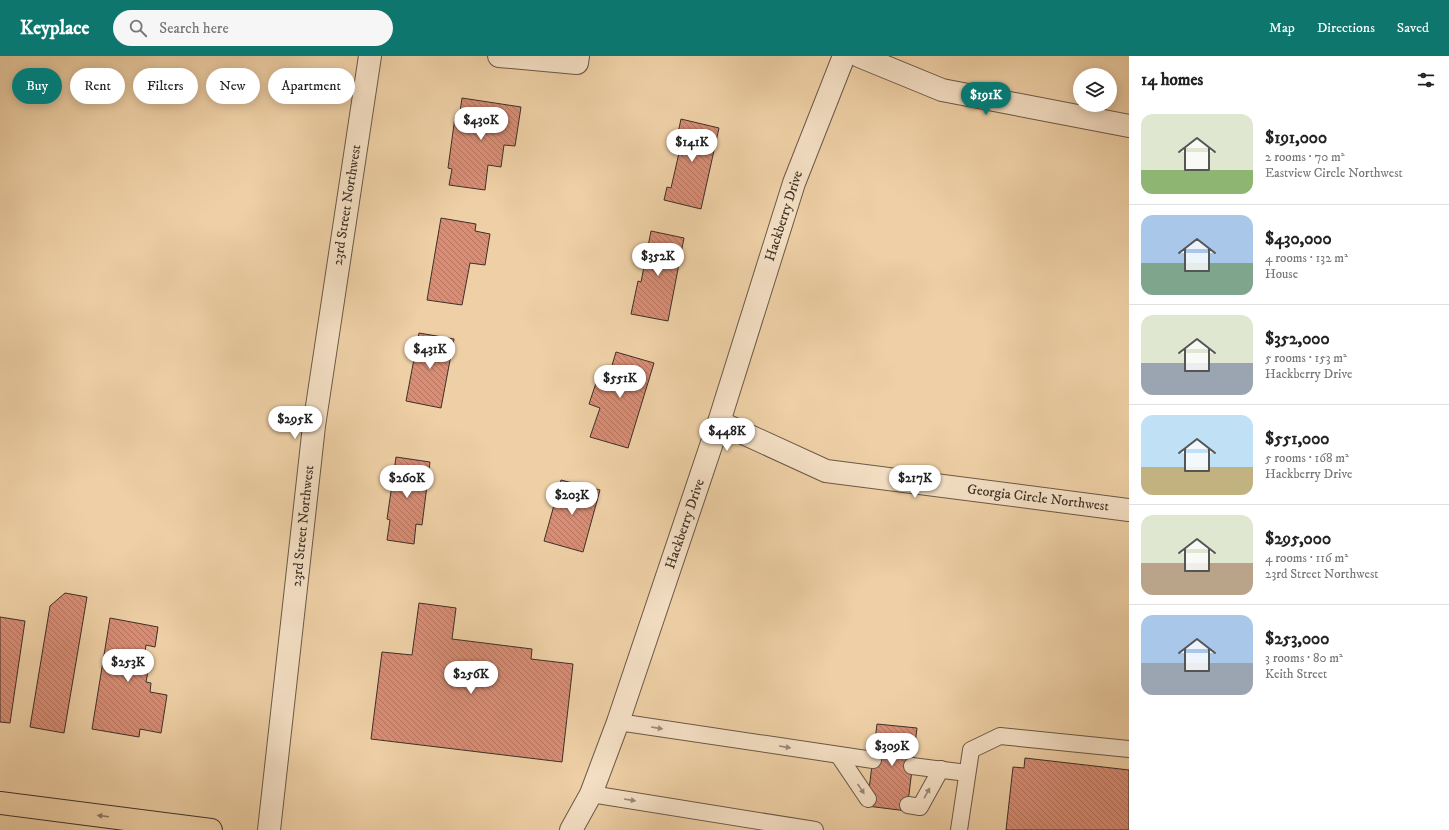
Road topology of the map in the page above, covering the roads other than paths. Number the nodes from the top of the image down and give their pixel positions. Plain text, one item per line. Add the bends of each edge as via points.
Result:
1 (370, 56) edge
2 (499, 56) edge
3 (844, 56) edge
4 (859, 56) edge
5 (578, 60) edge
6 (1129, 126) edge
7 (719, 422) junction
8 (1129, 510) edge
9 (618, 722) junction
10 (1129, 749) edge
11 (839, 756) junction
12 (873, 760) dead end
13 (912, 766) dead end
14 (941, 769) junction
15 (967, 772) junction
16 (592, 794) junction
17 (868, 798) dead end
18 (0, 803) edge
19 (908, 805) dead end
20 (211, 830) edge
21 (269, 830) edge
22 (572, 830) edge
23 (815, 830) edge
24 (959, 830) edge

1 - 21 street, 23rd Street Northwest via 314,426
2 - 5 street
3 - 7 street, Hackberry Drive via 794,183
4 - 6 street via 942,90
7 - 8 street, Georgia Circle Northwest via 826,471
7 - 9 street, Hackberry Drive
9 -> 11 lane
9 - 16 street, Hackberry Drive
10 - 15 lane via 1000,736 971,750
11 - 12 lane
11 -> 17 lane
13 - 14 lane
14 - 15 lane
19 -> 14 lane via 920,807
15 - 24 lane
16 - 22 street, Hackberry Drive
16 -> 23 lane
20 -> 18 main road

